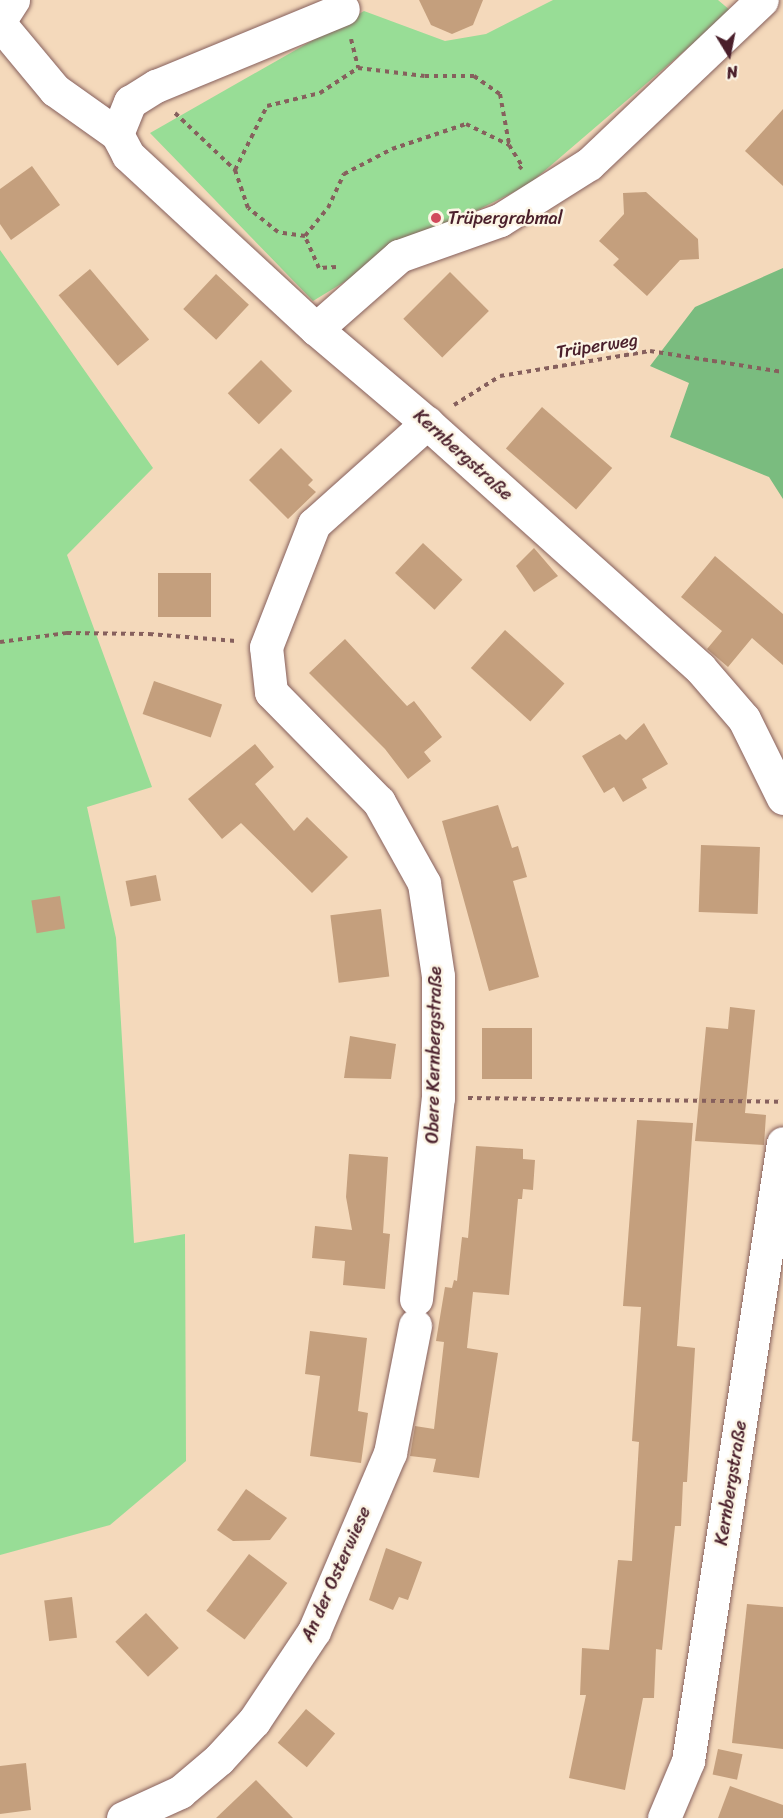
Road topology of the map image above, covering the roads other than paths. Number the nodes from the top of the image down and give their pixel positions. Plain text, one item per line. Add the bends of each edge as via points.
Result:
1 (13, 0) edge
2 (762, 0) edge
3 (343, 9) dead end
4 (0, 22) edge
5 (117, 134) junction
6 (316, 329) junction
7 (428, 423) junction
8 (783, 798) edge
9 (783, 1143) edge
10 (416, 1312) joint
11 (123, 1818) edge
12 (664, 1818) edge

1 - 4 street
2 - 6 street via 589,164 500,220 399,256
3 - 5 street via 156,86 130,102
4 - 5 street, Kernbergstraße via 55,90
5 - 6 street, Kernbergstraße via 128,155
6 - 7 street, Kernbergstraße
7 - 8 street, Kernbergstraße via 700,668 744,719
7 - 10 street, Obere Kernbergstraße via 314,524 266,647 271,692 379,802 424,883 438,976 438,1098
9 - 12 street, Kernbergstraße via 688,1761
10 - 11 street, An der Osterwiese via 390,1453 314,1631 260,1713 219,1759 180,1792

